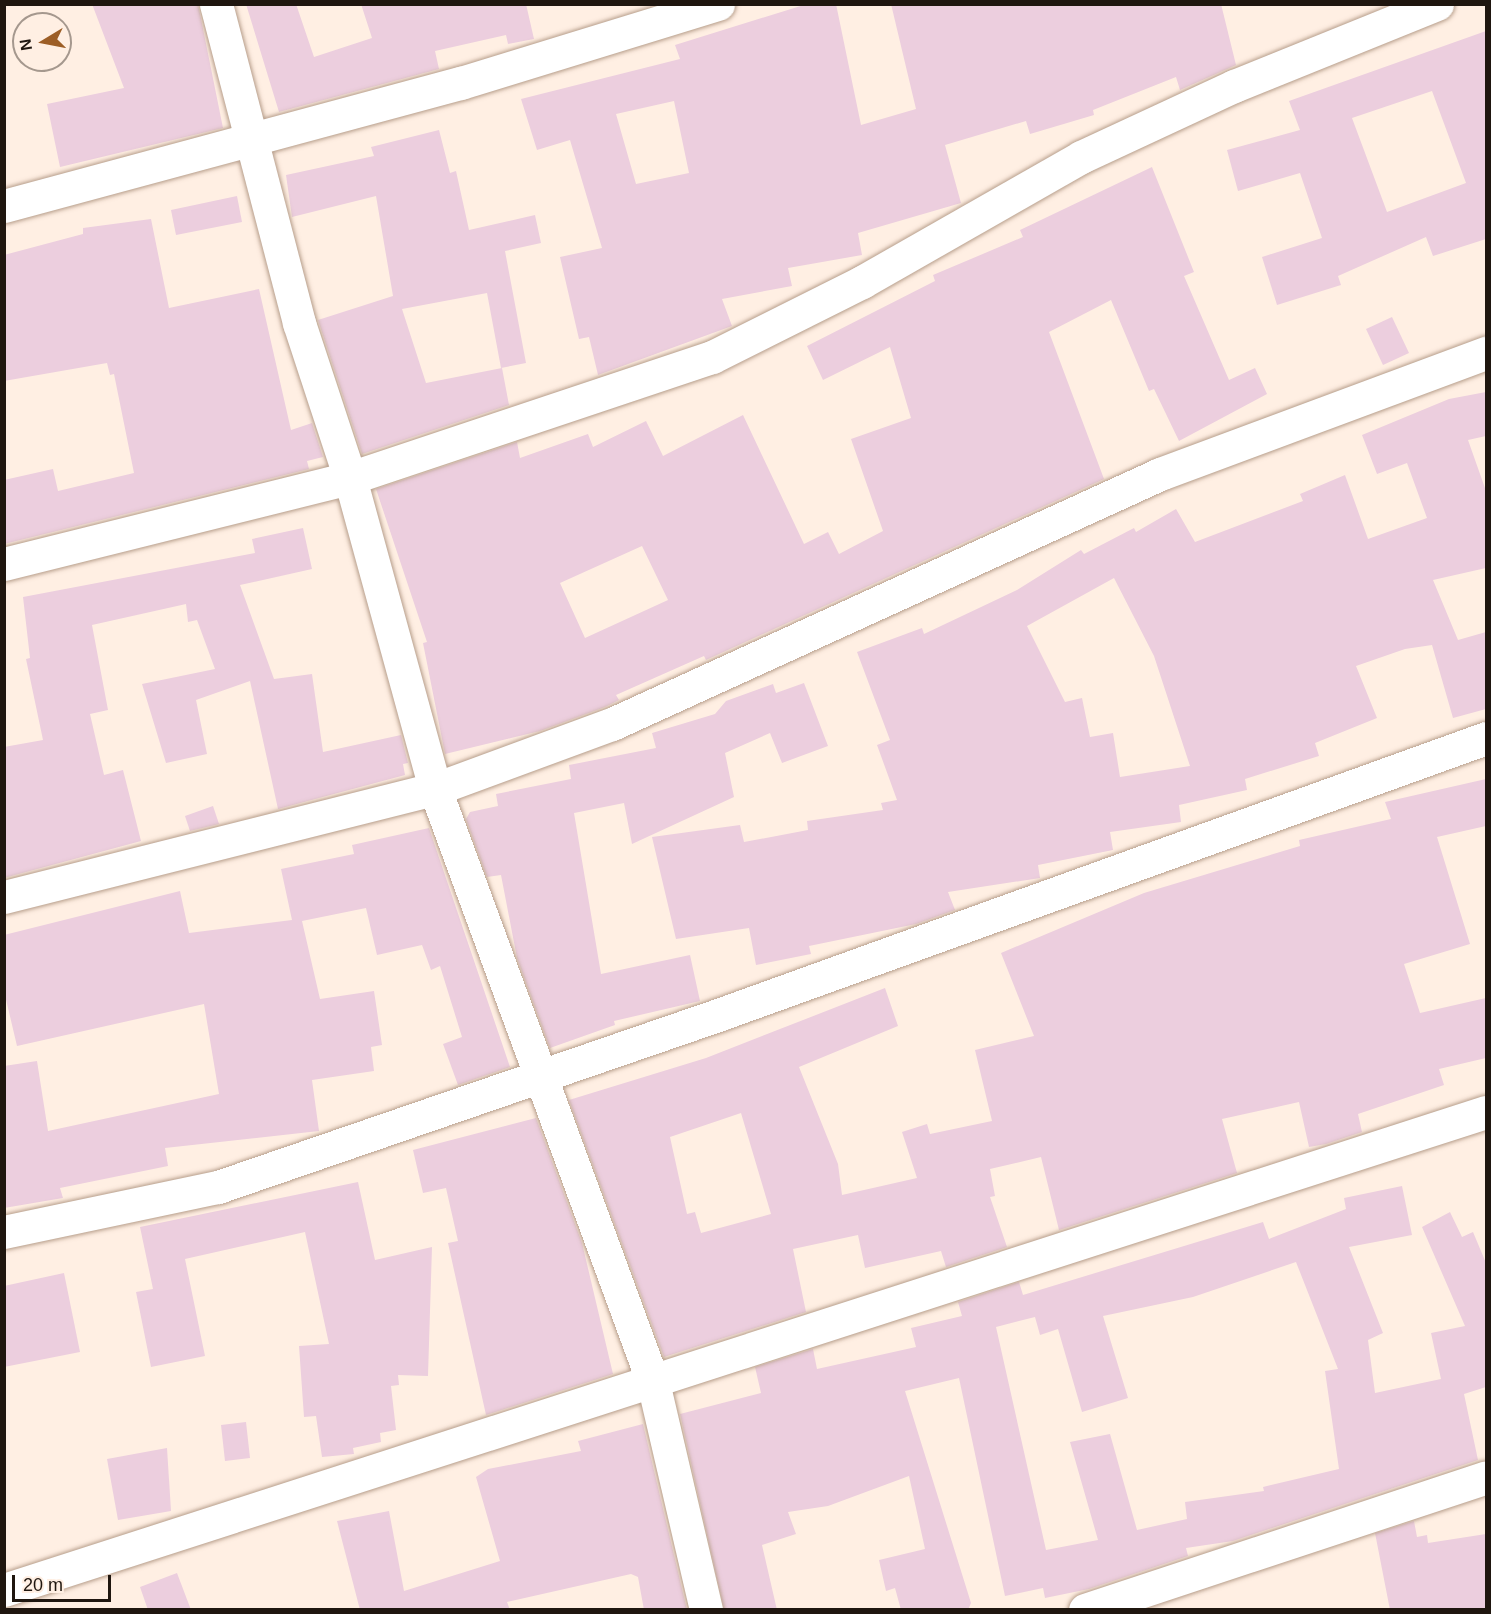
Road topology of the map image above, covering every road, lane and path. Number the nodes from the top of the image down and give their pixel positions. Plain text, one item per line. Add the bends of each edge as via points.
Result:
1 (216, 4) edge
2 (718, 4) edge
3 (1437, 4) edge
4 (255, 138) junction
5 (4, 206) edge
6 (1486, 353) edge
7 (350, 478) junction
8 (4, 564) edge
9 (1486, 738) edge
10 (435, 789) junction
11 (4, 897) edge
12 (542, 1077) junction
13 (1486, 1112) edge
14 (4, 1232) edge
15 (653, 1382) junction
16 (1486, 1477) edge
17 (4, 1590) edge
18 (706, 1610) edge
19 (1085, 1610) edge

1 - 4 street
2 - 4 street
3 - 7 street via 1234,86 1081,157 862,282 712,357
4 - 5 street
4 - 7 street via 299,322
6 - 10 street via 1160,474 612,724
7 - 8 street
7 - 10 street
9 - 12 street
10 - 11 street
10 - 12 street
12 - 14 street via 218,1187
12 - 15 street
13 - 15 street
15 - 17 street
15 - 18 street
16 - 19 street

